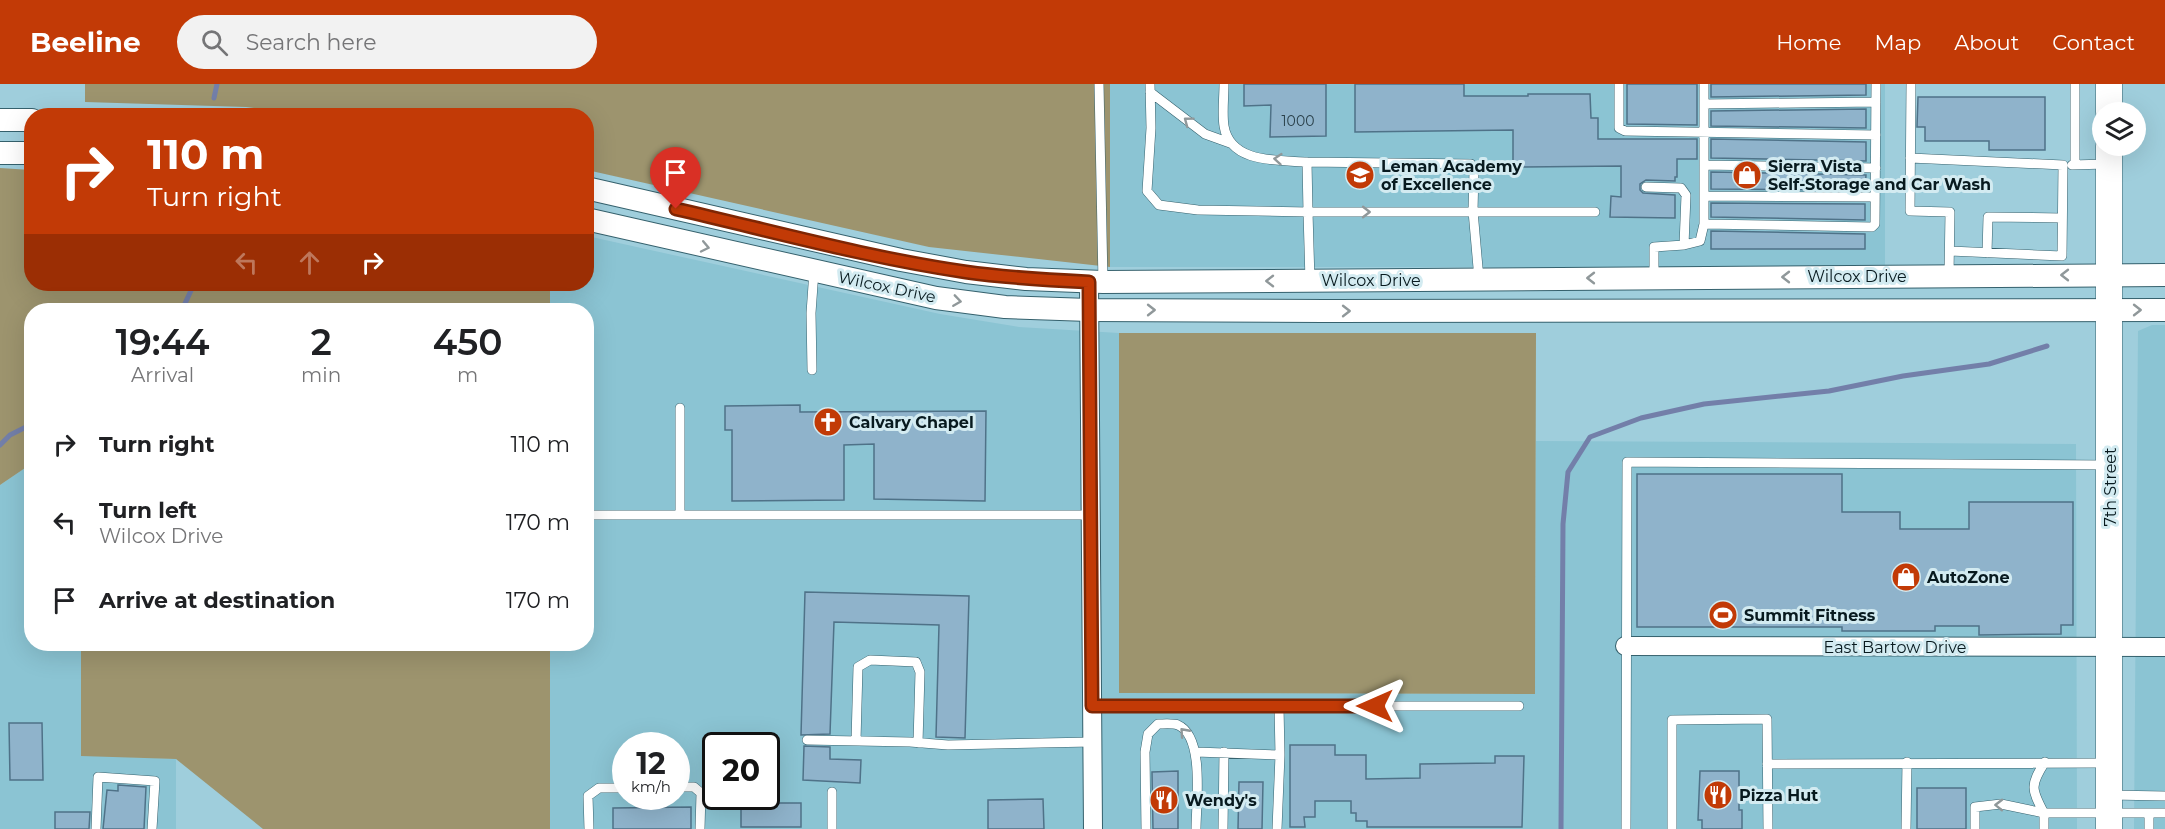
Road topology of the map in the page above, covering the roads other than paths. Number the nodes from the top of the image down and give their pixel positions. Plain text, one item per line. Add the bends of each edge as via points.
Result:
1 (1099, 84) edge
2 (1224, 84) edge
3 (1619, 84) edge
4 (1704, 84) edge
5 (1876, 84) edge
6 (1911, 84) edge
7 (2075, 84) edge
8 (2109, 84) edge
9 (1150, 88) edge
10 (1876, 102) junction
11 (2109, 102) edge
12 (1704, 104) junction
13 (0, 120) edge
14 (24, 120) edge
15 (1704, 132) junction
16 (1876, 135) junction
17 (1230, 143) junction
18 (0, 153) edge
19 (24, 153) edge
20 (2106, 156) edge
21 (2109, 156) edge
22 (1910, 158) junction
23 (1307, 162) junction
24 (1704, 165) junction
25 (2063, 165) junction
26 (2076, 165) junction
27 (1876, 168) junction
28 (1646, 187) dead end
29 (594, 190) edge
30 (1704, 196) junction
31 (1875, 197) junction
32 (1308, 212) junction
33 (1473, 212) junction
34 (1595, 212) dead end
35 (2062, 218) junction
36 (594, 221) edge
37 (1704, 224) junction
38 (1684, 245) junction
39 (1950, 251) junction
40 (1987, 253) junction
41 (814, 271) junction
42 (2109, 274) junction
43 (2165, 275) edge
44 (1949, 276) junction
45 (1654, 278) junction
46 (1479, 279) junction
47 (1310, 281) junction
48 (1096, 282) junction
49 (1089, 310) junction
50 (2109, 310) junction
51 (2165, 310) edge
52 (812, 370) dead end
53 (680, 408) dead end
54 (2110, 465) junction
55 (594, 515) edge
56 (680, 515) junction
57 (1090, 515) junction
58 (1625, 646) junction
59 (2110, 647) junction
60 (2165, 647) edge
61 (1092, 706) junction
62 (1167, 706) junction
63 (1279, 706) junction
64 (1519, 706) dead end
65 (1167, 724) junction
66 (807, 740) dead end
67 (856, 741) junction
68 (1092, 742) junction
69 (918, 743) junction
70 (1196, 752) junction
71 (1224, 752) junction
72 (1280, 755) junction
73 (1907, 762) junction
74 (2045, 762) junction
75 (2109, 763) junction
76 (1767, 764) junction
77 (690, 787) edge
78 (612, 788) edge
79 (832, 792) dead end
80 (2161, 796) edge
81 (2109, 812) edge
82 (2044, 813) junction
83 (2157, 813) edge
84 (96, 829) edge
85 (152, 829) edge
86 (589, 829) edge
87 (700, 829) edge
88 (832, 829) edge
89 (1093, 829) edge
90 (1146, 829) edge
91 (1196, 829) edge
92 (1223, 829) edge
93 (1277, 829) edge
94 (1626, 829) edge
95 (1672, 829) edge
96 (1768, 829) edge
97 (1906, 829) edge
98 (1975, 829) edge
99 (2044, 829) edge
100 (2149, 829) edge

1 - 48 lane
2 - 17 lane via 1224,128
3 - 15 lane via 1619,128
4 - 12 lane
5 - 10 lane
6 - 22 lane
7 - 26 lane
8 - 11 main road
17 -> 9 lane via 1205,134
9 - 32 lane via 1147,191 1159,205 1198,210
10 - 12 lane
10 - 16 lane
12 - 15 lane
13 - 14 street
15 - 16 lane
15 - 24 lane
16 - 27 lane
23 -> 17 lane via 1256,158
18 - 19 street
20 - 26 lane
21 - 42 main road, 7th Street
22 - 25 lane
22 - 39 lane via 1910,212 1950,212
23 - 32 lane
23 - 33 lane via 1471,164
24 - 27 lane
24 - 30 lane
25 - 26 lane
25 - 35 lane
27 - 31 lane
28 - 38 lane via 1681,188 1686,195
29 - 48 street, Wilcox Drive via 901,260 996,276
30 - 31 lane
30 - 37 lane
31 - 37 lane via 1872,226
32 -> 33 lane
32 - 47 lane
33 - 34 lane
33 - 46 lane
35 - 40 lane via 1988,217
35 - 40 lane via 2062,256
36 -> 41 street, Wilcox Drive
37 - 38 lane via 1701,241
38 - 45 lane via 1654,247
39 - 40 lane
39 - 44 lane
41 -> 49 street, Wilcox Drive via 936,298 1005,308
41 - 52 lane
42 - 43 street, Wilcox Drive
42 -> 44 street, Wilcox Drive
42 - 50 main road, 7th Street
44 -> 45 street, Wilcox Drive
45 -> 46 street, Wilcox Drive
46 - 47 street, Wilcox Drive
47 -> 48 street, Wilcox Drive
48 - 49 street
49 -> 50 street, Wilcox Drive
49 - 57 street
50 -> 51 street, Wilcox Drive
50 - 54 main road, 7th Street
53 - 56 lane
54 - 58 lane via 1627,462
54 - 59 main road, 7th Street
55 - 56 lane
56 - 57 lane
57 - 61 street
58 - 59 street, East Bartow Drive
58 - 94 lane
59 - 60 street, East Bartow Drive
59 - 75 main road, 7th Street
61 - 62 lane
61 - 68 street
62 - 63 lane
62 - 65 lane
63 - 64 lane
63 - 72 lane
70 -> 65 lane via 1190,735 1177,724
65 - 90 lane via 1158,724 1148,734
66 - 67 lane
67 - 69 lane
67 - 69 lane via 858,668 870,660 916,662 920,672
68 - 69 lane
68 - 89 street
70 - 71 lane
70 - 91 lane
71 - 72 lane
71 - 92 lane
72 - 93 lane
73 - 74 lane
73 - 76 lane
73 - 97 lane
74 - 75 lane
74 - 82 lane via 2034,778 2034,795
75 - 81 main road, 7th Street
76 - 95 lane via 1767,719 1672,720
76 - 96 lane
77 - 87 lane via 701,793
78 - 86 lane via 599,788 588,796
79 - 88 lane
80 - 81 lane
80 - 83 lane
81 - 82 lane
81 - 83 lane
82 -> 98 lane via 2001,804 1975,807
82 - 99 lane
83 - 100 lane
84 - 85 lane via 98,777 155,781

